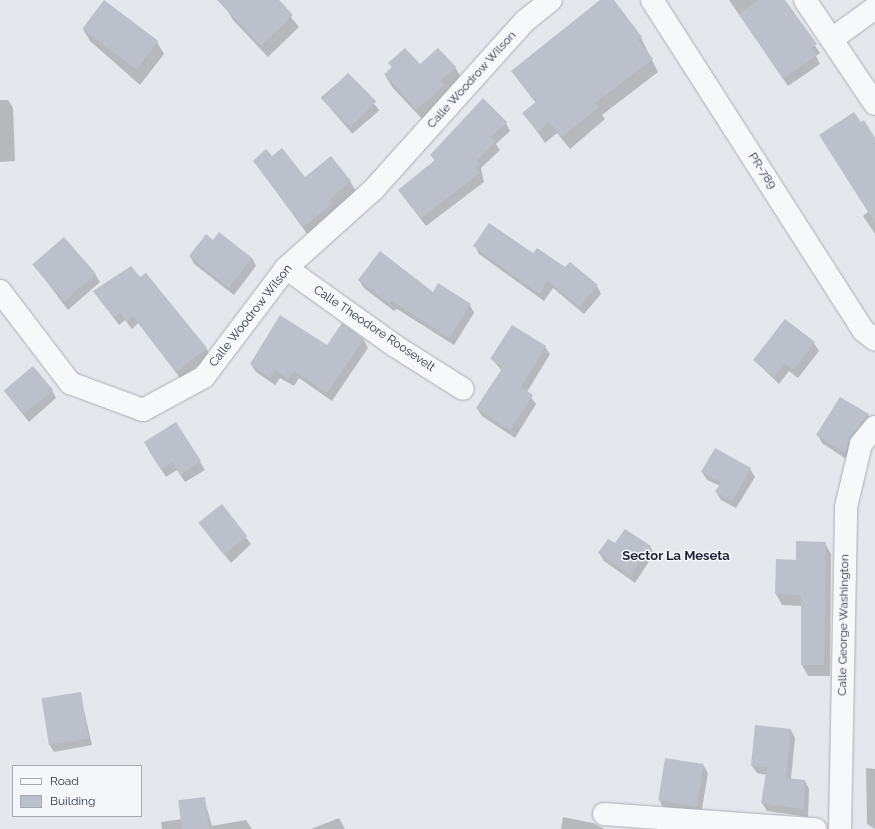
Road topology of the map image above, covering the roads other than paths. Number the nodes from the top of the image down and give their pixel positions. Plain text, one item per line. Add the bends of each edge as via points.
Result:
1 (551, 0) edge
2 (652, 0) edge
3 (805, 0) edge
4 (875, 8) edge
5 (832, 39) junction
6 (875, 104) edge
7 (286, 268) junction
8 (0, 291) edge
9 (875, 340) edge
10 (463, 389) dead end
11 (875, 427) edge
12 (604, 814) dead end
13 (816, 829) edge
14 (840, 829) edge

1 - 7 street, Calle Woodrow Wilson via 525,21 374,189
2 - 9 street, PR-789 / PR-789 via 860,324
3 - 5 street
4 - 5 street
5 - 6 street
7 - 8 street, Calle Woodrow Wilson via 204,377 143,410 70,383
7 - 10 street, Calle Theodore Roosevelt via 395,346
11 - 14 street, Calle George Washington via 861,444 846,507
12 - 13 street

